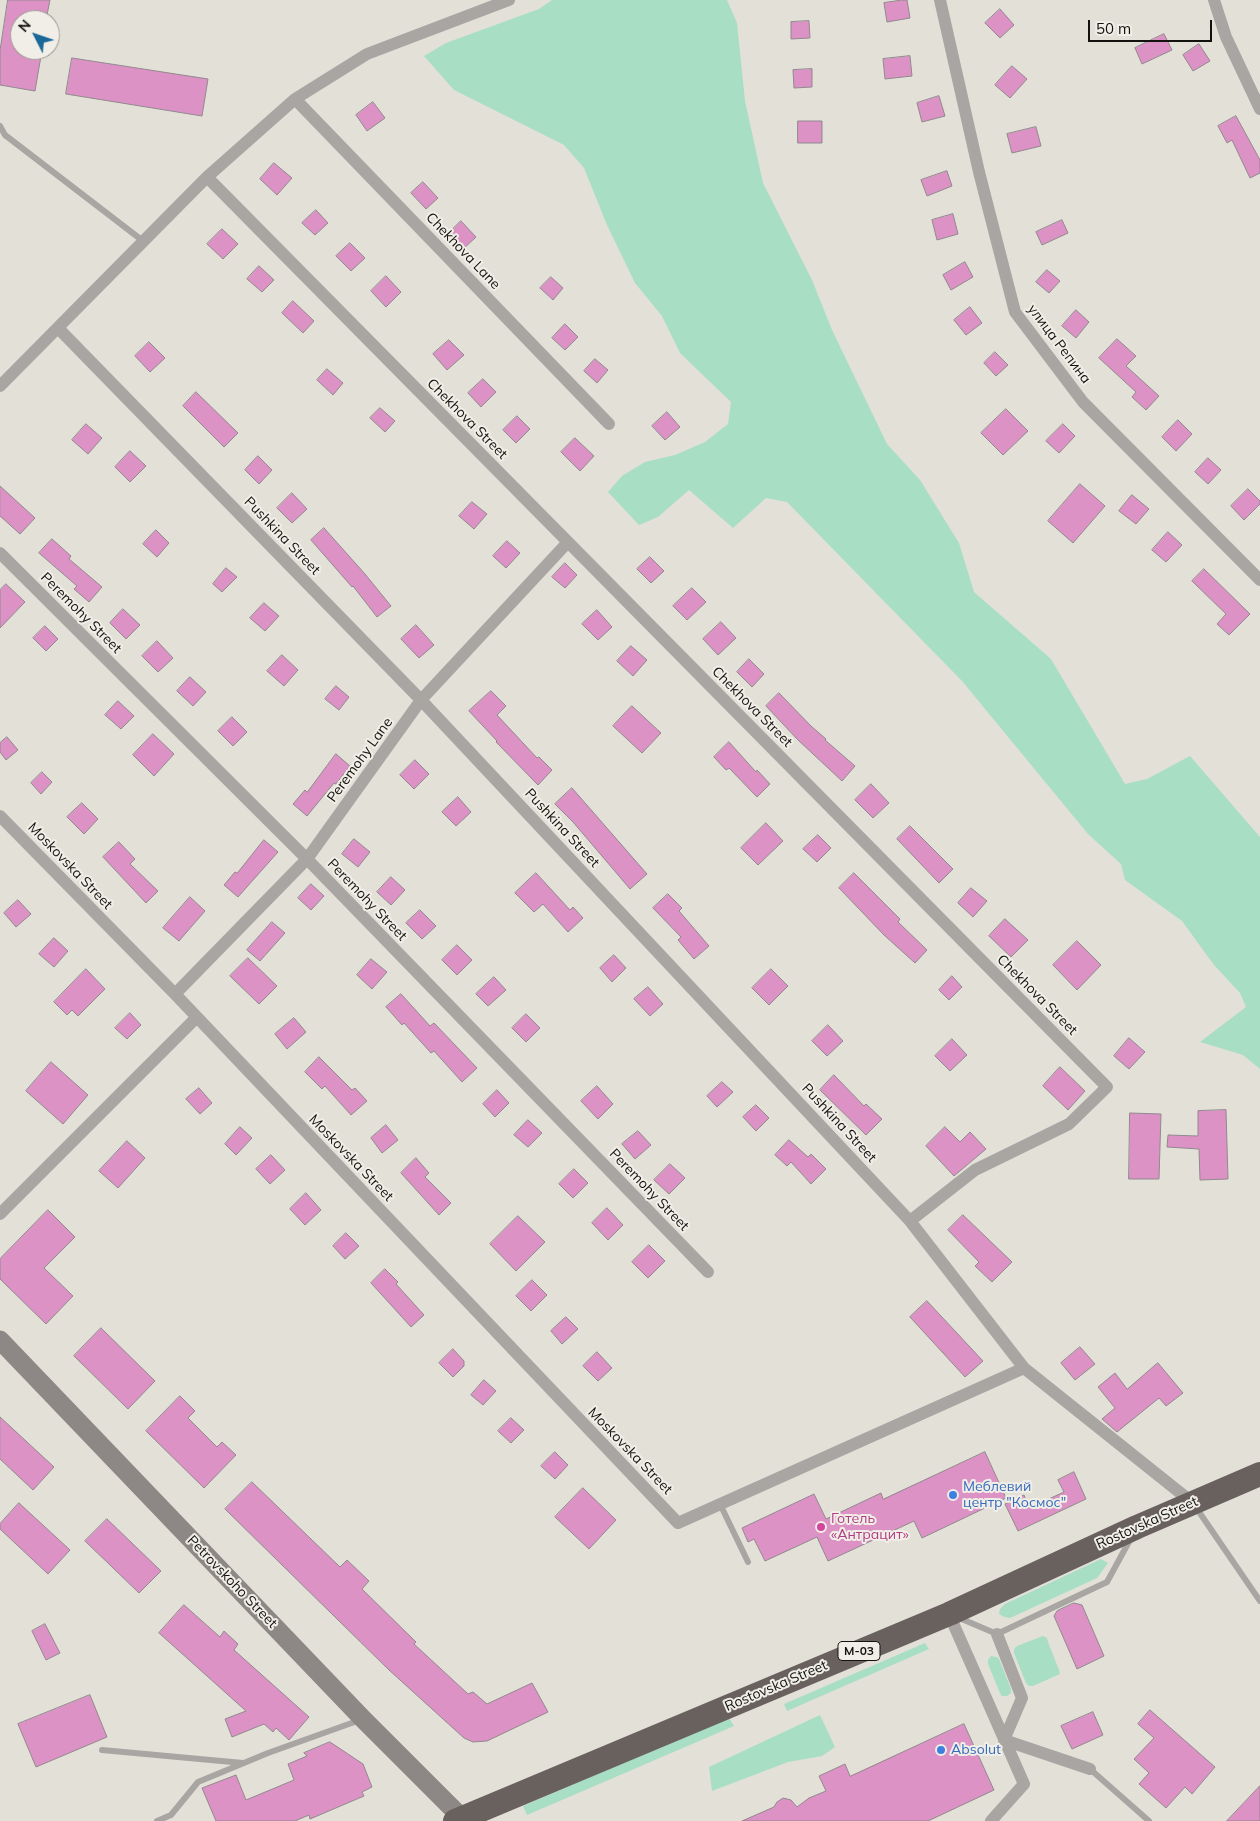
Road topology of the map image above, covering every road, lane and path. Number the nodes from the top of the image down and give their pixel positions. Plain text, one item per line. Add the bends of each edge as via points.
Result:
1 (509, 0) edge
2 (940, 0) edge
3 (1214, 0) edge
4 (295, 99) junction
5 (1260, 109) edge
6 (0, 126) edge
7 (207, 177) junction
8 (143, 242) junction
9 (58, 328) junction
10 (0, 386) edge
11 (609, 424) dead end
12 (568, 542) junction
13 (0, 553) edge
14 (1260, 580) edge
15 (421, 700) junction
16 (0, 816) edge
17 (307, 859) junction
18 (175, 994) junction
19 (197, 1017) junction
20 (0, 1214) edge
21 (910, 1221) junction
22 (708, 1272) dead end
23 (0, 1340) edge
24 (1024, 1368) junction
25 (1260, 1474) edge
26 (1193, 1503) junction
27 (720, 1504) junction
28 (1137, 1527) junction
29 (748, 1562) dead end
30 (1260, 1601) edge
31 (949, 1614) junction
32 (997, 1634) junction
33 (364, 1719) junction
34 (1004, 1740) junction
35 (102, 1750) dead end
36 (244, 1763) junction
37 (1090, 1769) joint
38 (460, 1820) edge
39 (157, 1821) edge
40 (991, 1821) edge
41 (1149, 1821) edge

1 - 4 street via 367,54
2 - 14 street, улица Репина via 978,172 1015,312 1083,402
3 - 5 street via 1226,38
4 - 7 street
4 - 11 street, Chekhova Lane
6 - 8 lane via 5,135
7 - 8 street
7 - 12 street, Chekhova Street
8 - 9 street
9 - 10 street
9 - 15 street, Pushkina Street
12 - 15 street, Peremohy Lane
12 - 21 street, Chekhova Street via 1107,1087 1069,1124 975,1170
13 - 17 street, Peremohy Street
15 - 17 street, Peremohy Lane
15 - 21 street, Pushkina Street
16 - 18 street, Moskovska Street
17 - 18 street, Peremohy Lane
17 - 22 street, Peremohy Street
18 - 19 street, Moskovska Street
19 - 20 street
19 - 27 street, Moskovska Street via 678,1523
21 - 24 street, Pushkina Street
23 - 33 main road, Petrovskoho Street
24 - 26 street, Pushkina Street
24 - 27 street
25 - 26 highway, Rostovska Street / М-03
26 - 28 highway, Rostovska Street / М-03
26 - 30 lane
27 - 29 lane
28 - 31 highway, Rostovska Street / М-03
28 - 32 lane via 1107,1582
31 - 32 lane
31 - 34 street
31 - 38 highway, Rostovska Street / М-03
32 - 34 street via 1022,1698
33 - 36 lane
33 - 38 main road, Petrovskoho Street
34 - 37 street
34 - 40 street via 1024,1784
35 - 36 lane
36 - 39 lane via 198,1782 171,1815
37 - 41 lane

